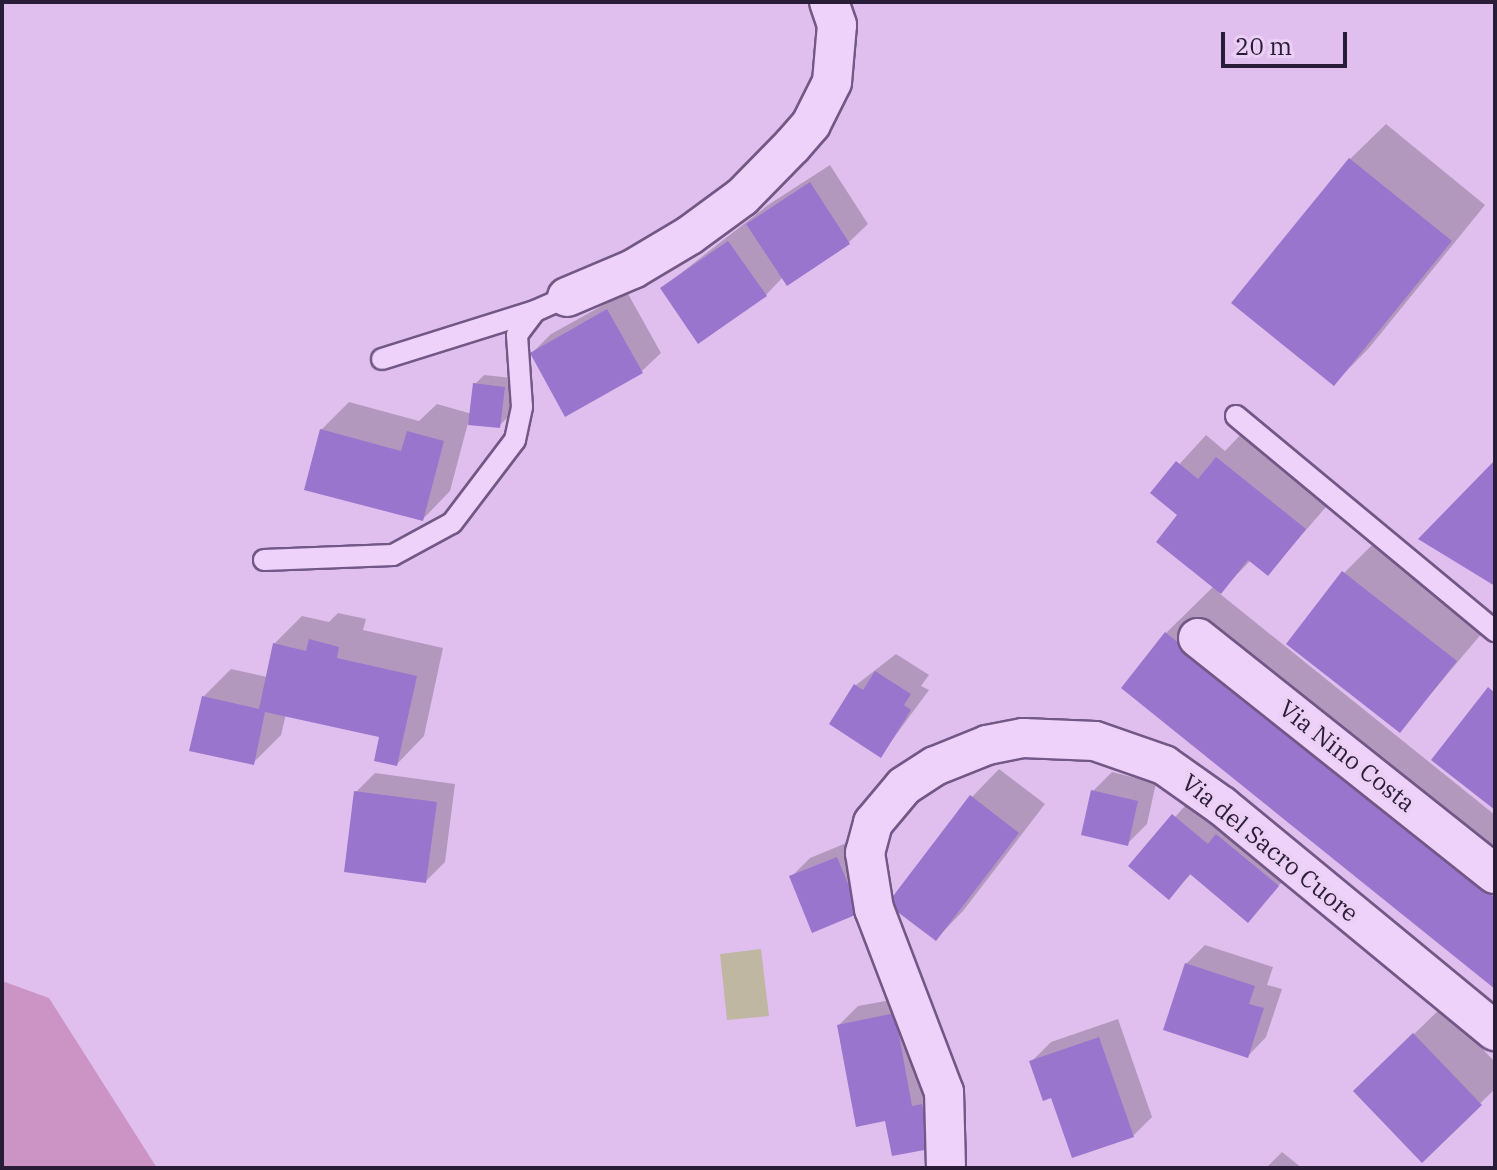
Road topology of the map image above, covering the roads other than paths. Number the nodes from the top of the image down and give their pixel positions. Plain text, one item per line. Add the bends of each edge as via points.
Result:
1 (829, 2) edge
2 (551, 304) junction
3 (382, 359) dead end
4 (1236, 416) dead end
5 (264, 560) dead end
6 (1495, 631) edge
7 (1198, 638) dead end
8 (1495, 874) edge
9 (1495, 1031) edge
10 (946, 1168) edge

1 - 2 street via 837,25 832,82 811,124 792,146 742,197 690,235 633,269
2 - 3 lane
2 - 5 lane via 517,335 522,407 515,440 452,523 393,555
4 - 6 lane
7 - 8 street, Via Nino Costa
9 - 10 street, Via del Sacro Cuore via 1222,806 1164,765 1095,741 1023,738 987,745 935,766 904,786 873,823 865,853 874,909 944,1092

